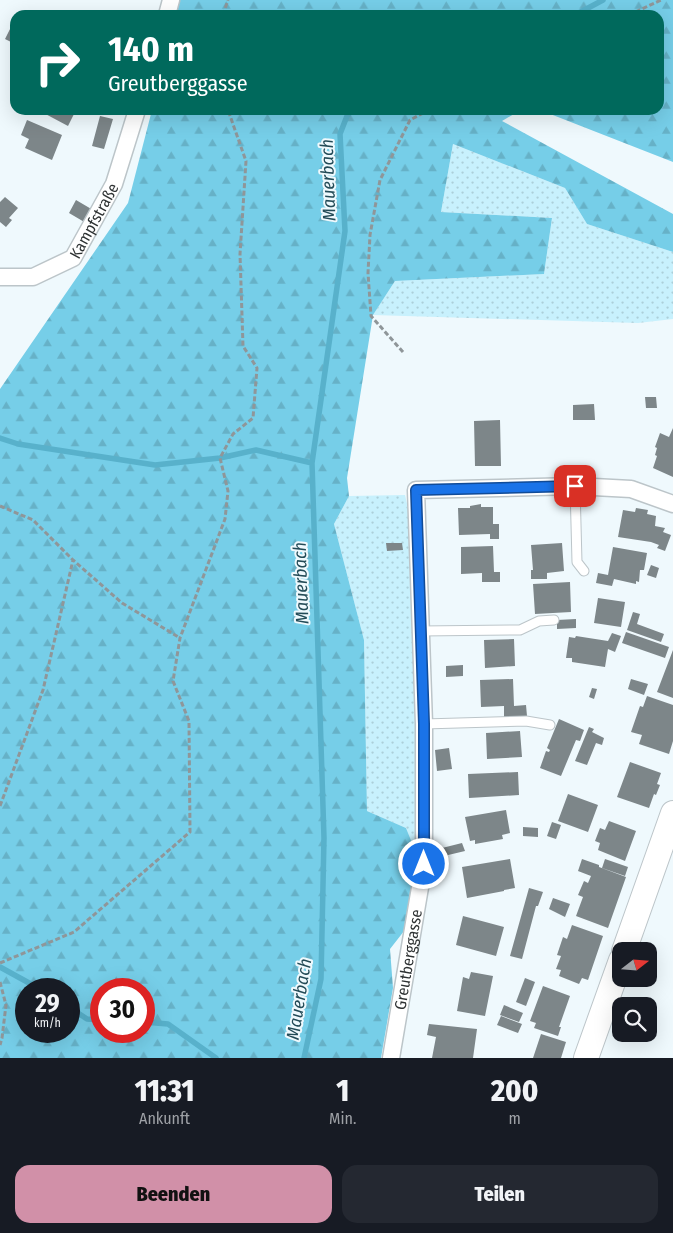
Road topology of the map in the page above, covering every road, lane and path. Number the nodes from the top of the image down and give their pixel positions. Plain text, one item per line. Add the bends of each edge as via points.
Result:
1 (661, 0) edge
2 (640, 10) edge
3 (135, 115) edge
4 (230, 115) edge
5 (420, 115) edge
6 (0, 277) edge
7 (403, 352) dead end
8 (575, 486) junction
9 (673, 504) edge
10 (0, 506) edge
11 (73, 560) junction
12 (584, 571) dead end
13 (554, 620) dead end
14 (421, 631) junction
15 (180, 638) junction
16 (424, 724) junction
17 (550, 725) dead end
18 (0, 806) edge
19 (673, 813) edge
20 (627, 942) edge
21 (0, 963) edge
22 (0, 982) edge
23 (612, 985) edge
24 (0, 1045) edge
25 (391, 1058) edge
26 (586, 1058) edge

1 - 2 path
3 - 6 street, Kampfstraße via 114,184 73,258 33,276
4 - 15 path via 246,161 240,254 243,346 257,368 253,418 234,434 220,458 228,491 225,519
5 - 7 path via 410,120 380,180 370,235 371,316
8 - 9 street, Greutberggasse via 631,489
8 - 12 lane via 577,562
8 - 14 street, Greutberggasse via 416,490
10 - 11 path via 33,520
11 - 15 path via 122,603
11 - 18 path via 43,690
13 - 14 lane via 539,621 520,630
14 - 16 street, Greutberggasse
15 - 21 path via 173,681 188,721 190,832 74,932
16 - 17 lane via 526,721
16 - 25 street, Greutberggasse via 424,864
19 - 20 main road
22 - 24 path via 6,1005
23 - 26 main road

